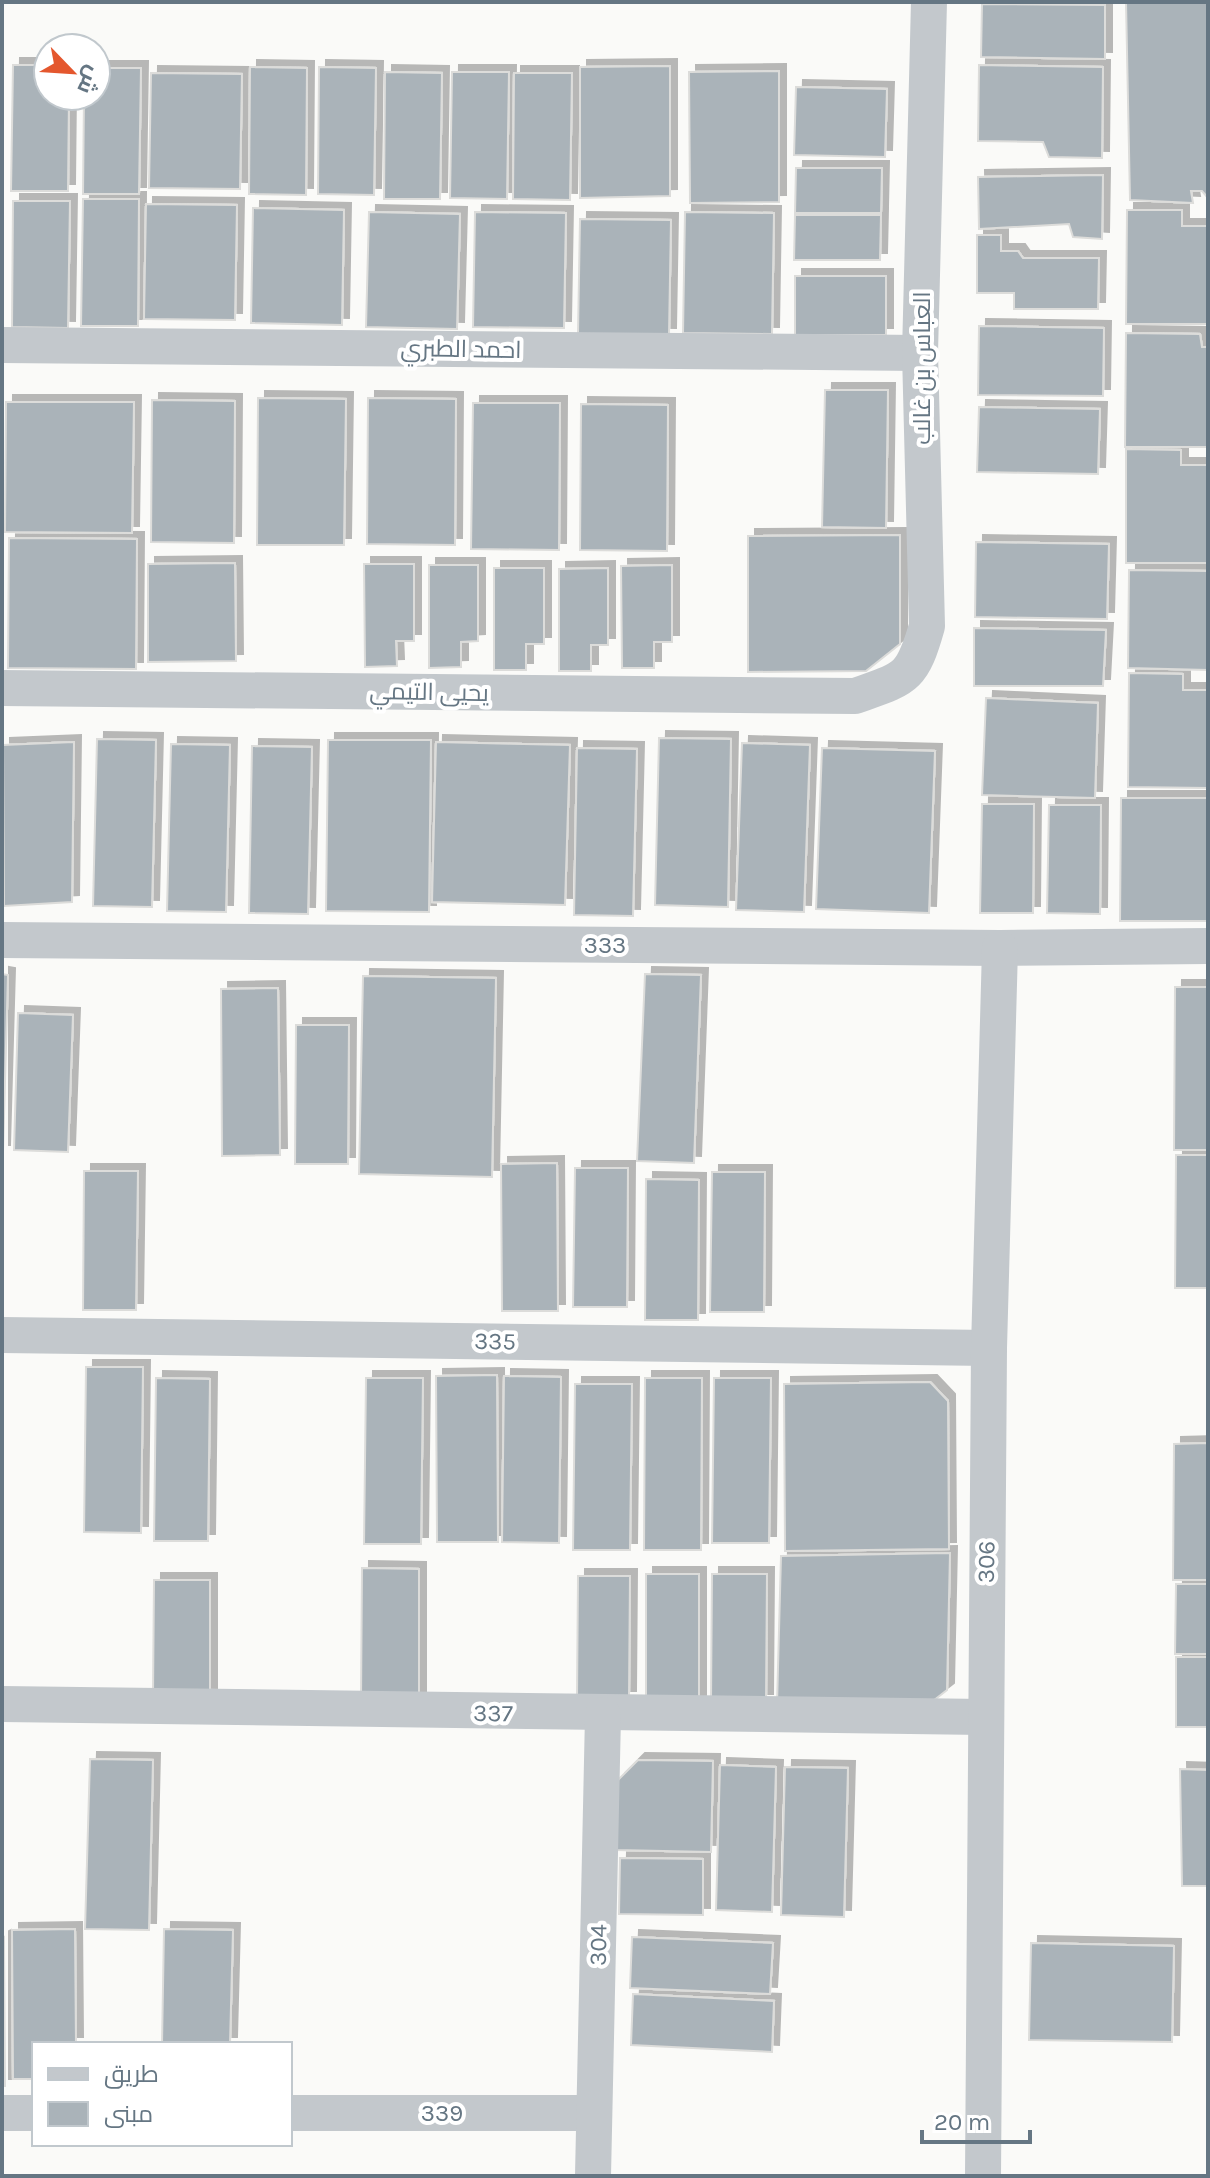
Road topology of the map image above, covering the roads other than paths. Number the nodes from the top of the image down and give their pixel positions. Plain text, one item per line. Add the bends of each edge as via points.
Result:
1 (929, 2) edge
2 (2, 345) edge
3 (920, 353) junction
4 (2, 688) edge
5 (855, 696) joint
6 (2, 940) edge
7 (1208, 946) edge
8 (1000, 948) junction
9 (2, 1335) edge
10 (989, 1348) junction
11 (2, 1704) edge
12 (603, 1715) junction
13 (984, 1717) junction
14 (2, 2113) edge
15 (32, 2113) edge
16 (292, 2113) edge
17 (594, 2113) junction
18 (593, 2176) edge
19 (983, 2176) edge

1 - 3 street, العباس بن غالب
2 - 3 street, احمد الطبري
3 - 5 street, العباس بن غالب via 927,626 917,663 895,682
4 - 5 street, يحيى التيمي
6 - 8 street, 333
7 - 8 street, 333
8 - 10 street, 306
9 - 10 street, 335
10 - 13 street, 306
11 - 12 street, 337
12 - 13 street, 337
12 - 17 street, 304
13 - 19 street, 306
14 - 15 street
16 - 17 street, 339
17 - 18 street, 304

